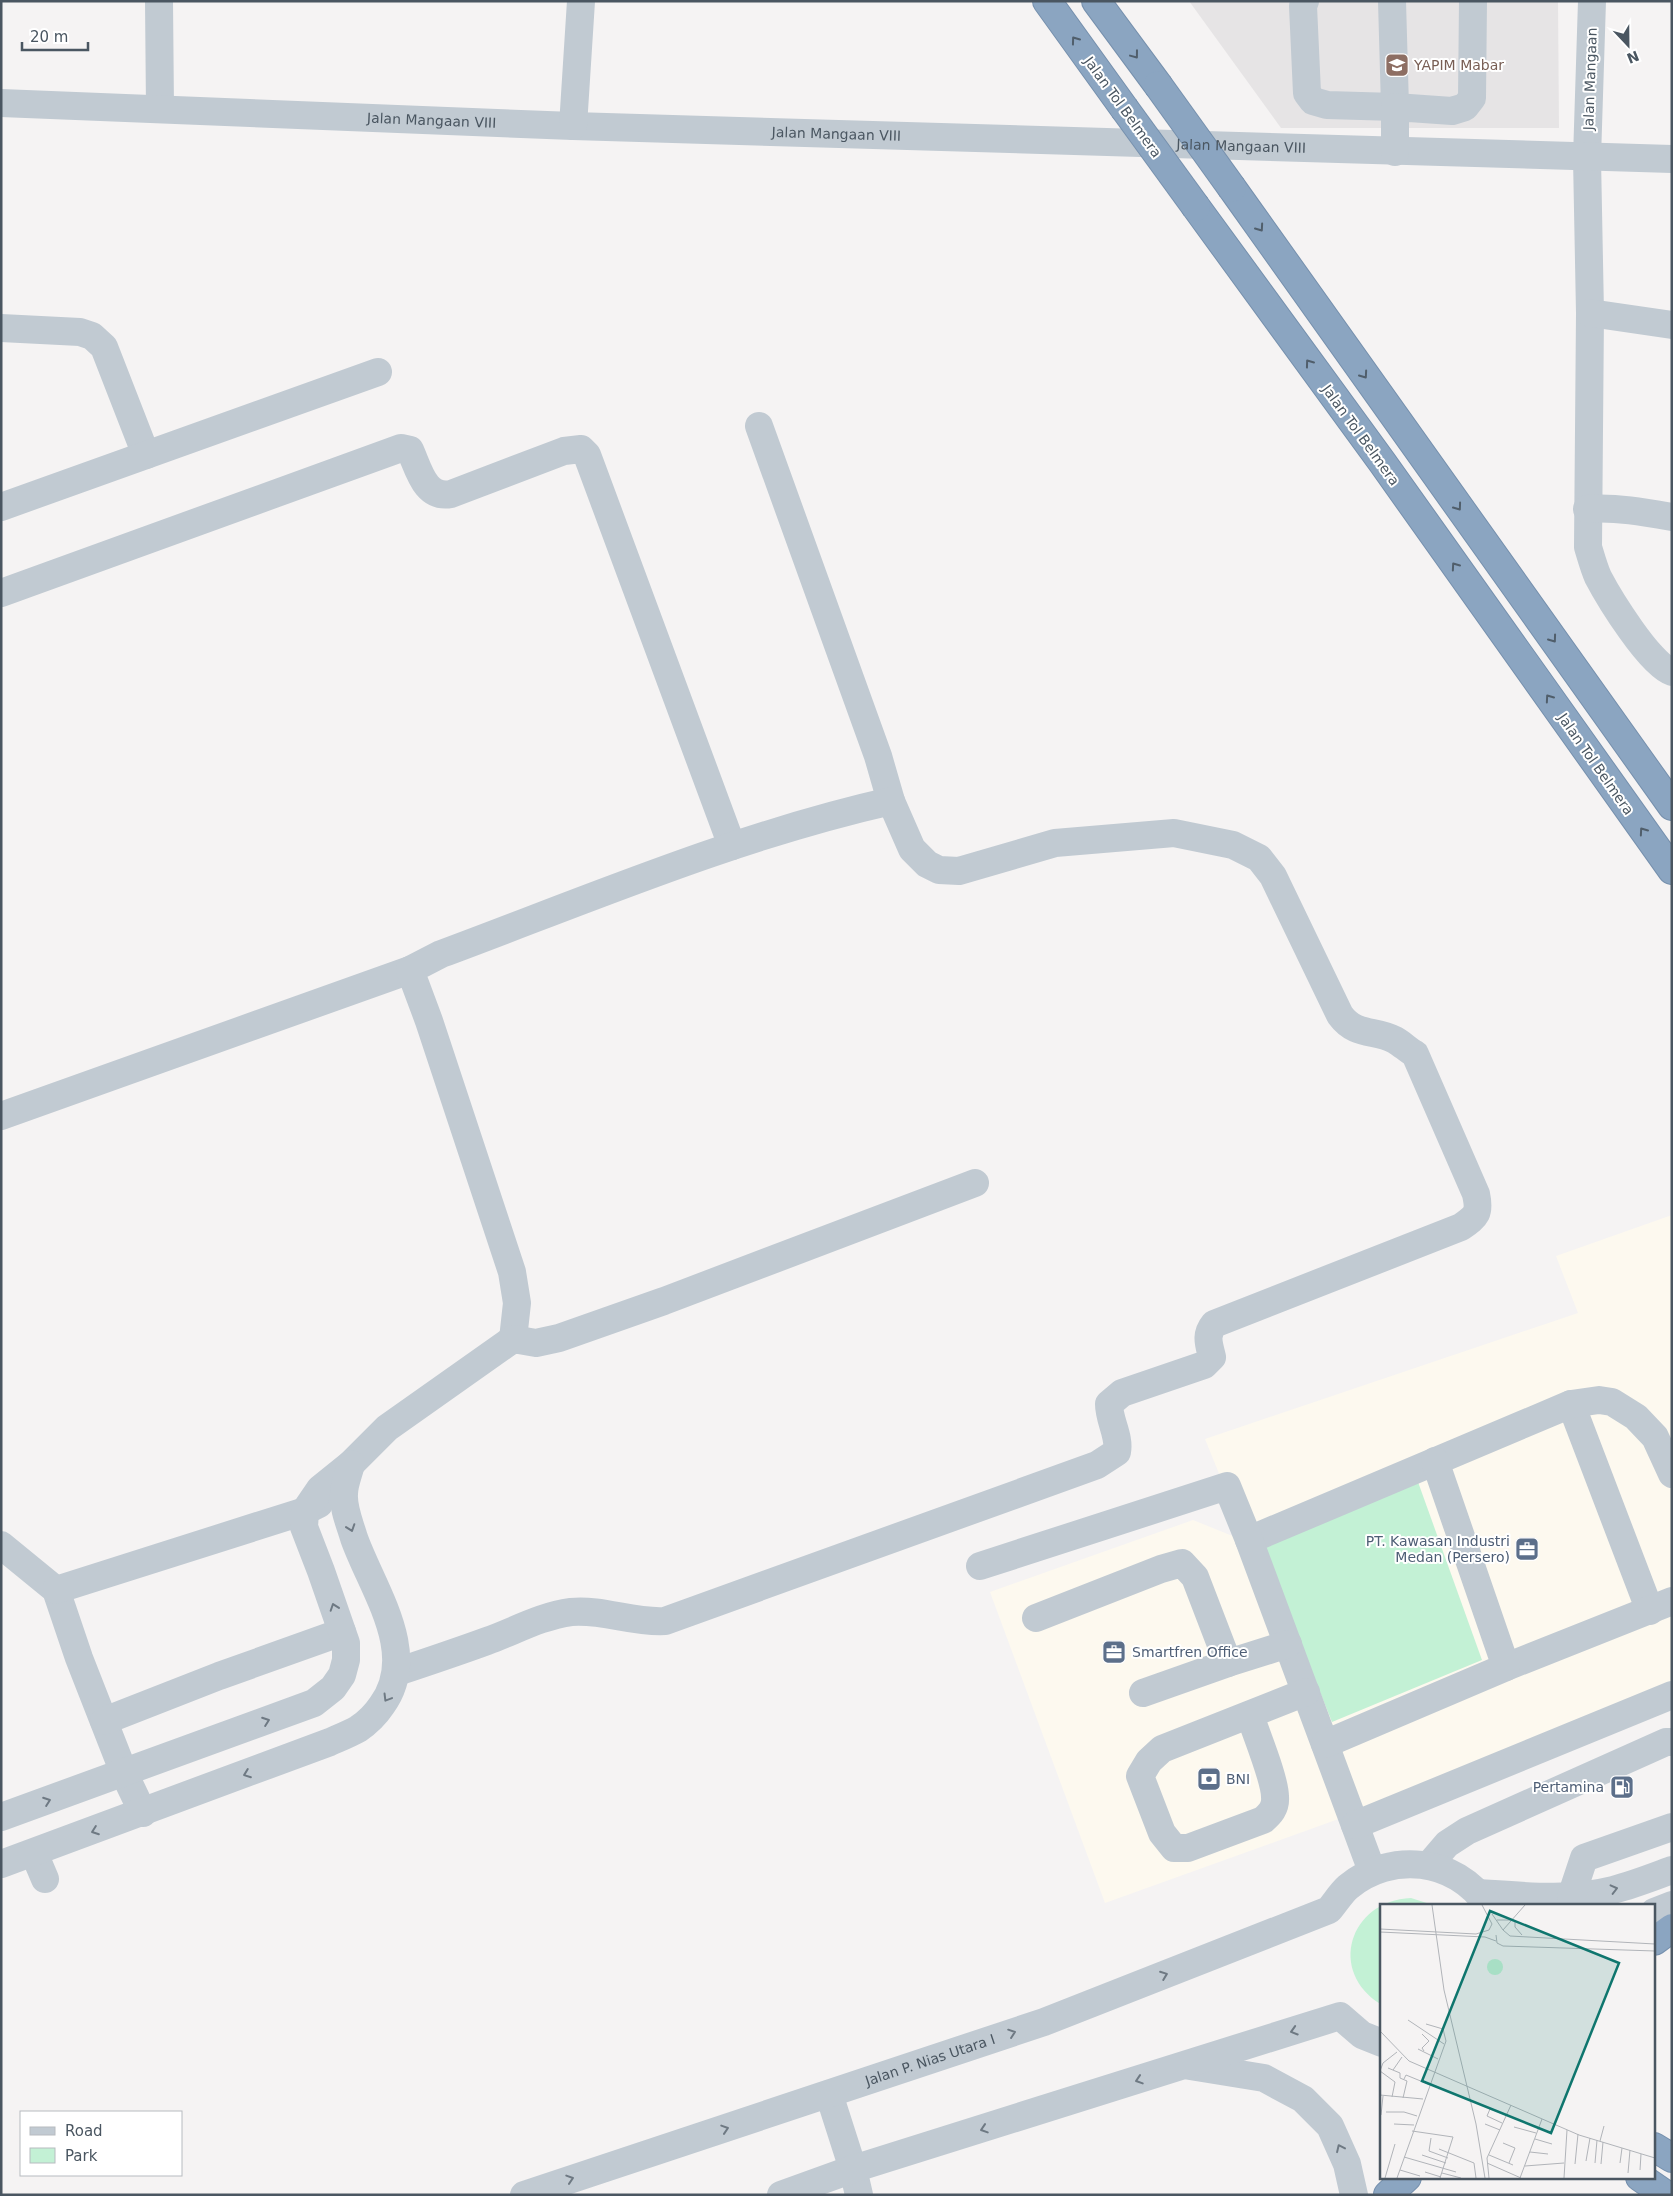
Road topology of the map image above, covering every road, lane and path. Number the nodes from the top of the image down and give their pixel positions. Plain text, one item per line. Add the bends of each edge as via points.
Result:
1 (159, 1) edge
2 (581, 1) edge
3 (1048, 1) edge
4 (1096, 1) edge
5 (1305, 1) edge
6 (1392, 1) edge
7 (1474, 1) edge
8 (1592, 1) edge
9 (1, 104) edge
10 (1395, 107) junction
11 (160, 109) junction
12 (573, 126) junction
13 (1395, 152) junction
14 (1587, 158) junction
15 (1672, 159) edge
16 (1590, 313) junction
17 (1672, 325) edge
18 (1, 328) edge
19 (378, 372) dead end
20 (759, 426) dead end
21 (146, 456) junction
22 (1, 507) edge
23 (1587, 509) junction
24 (1672, 517) edge
25 (1, 593) edge
26 (1672, 672) edge
27 (890, 802) junction
28 (1672, 806) edge
29 (732, 846) junction
30 (1672, 870) edge
31 (410, 970) junction
32 (1, 1116) edge
33 (974, 1183) dead end
34 (513, 1339) junction
35 (1571, 1404) junction
36 (1435, 1461) junction
37 (351, 1464) junction
38 (1672, 1474) edge
39 (344, 1494) junction
40 (305, 1511) junction
41 (1249, 1540) junction
42 (1, 1545) edge
43 (980, 1566) dead end
44 (56, 1590) junction
45 (1661, 1606) edge
46 (1036, 1618) dead end
47 (342, 1632) junction
48 (1288, 1644) junction
49 (1228, 1663) junction
50 (1506, 1667) junction
51 (397, 1672) junction
52 (1306, 1692) junction
53 (1142, 1693) dead end
54 (1672, 1695) edge
55 (314, 1703) junction
56 (1250, 1715) junction
57 (104, 1721) junction
58 (330, 1742) junction
59 (1672, 1742) edge
60 (1325, 1744) junction
61 (124, 1773) junction
62 (143, 1813) junction
63 (1, 1817) edge
64 (1356, 1825) junction
65 (1672, 1827) edge
66 (34, 1853) junction
67 (1, 1864) edge
68 (1429, 1864) junction
69 (1672, 1870) edge
70 (1372, 1871) junction
71 (45, 1879) dead end
72 (1571, 1897) junction
73 (1483, 1899) edge
74 (1672, 1905) edge
75 (1656, 1911) edge
76 (1672, 1928) edge
77 (1656, 1939) edge
78 (1380, 2041) edge
79 (1186, 2065) junction
80 (829, 2094) junction
81 (1656, 2148) edge
82 (1672, 2158) edge
83 (1384, 2178) edge
84 (1406, 2178) edge
85 (1641, 2178) edge
86 (856, 2182) edge
87 (525, 2195) edge
88 (781, 2195) edge
89 (1354, 2195) edge
90 (1381, 2195) edge
91 (1388, 2195) edge
92 (1666, 2195) edge

1 - 11 street
2 - 12 street
30 -> 3 highway, Jalan Tol Belmera, bridge
4 -> 28 highway, bridge
5 - 10 street via 1307,92 1314,101 1327,105
6 - 10 street
7 - 10 street via 1472,98 1465,107 1452,110
8 - 14 street, Jalan Mangaan
9 - 11 street, Jalan Mangaan VIII
10 - 13 street
11 - 12 street, Jalan Mangaan VIII
12 - 13 street, Jalan Mangaan VIII
13 - 14 street, Jalan Mangaan VIII
14 - 15 street, Jalan Mangaan VIII
14 - 16 street, Jalan Mangaan
16 - 17 street
16 - 23 street, Jalan Mangaan
18 - 21 street via 80,332 92,336 104,347
19 - 21 street
20 - 27 street via 878,756
21 - 22 street
23 - 24 street via 1641,511
23 - 26 street, Jalan Mangaan via 1588,547 1598,576 1631,631 1658,663
25 - 29 street via 401,448 410,450 428,488 442,496 564,451 581,449 587,455
27 - 29 street
27 - 51 street via 912,849 927,864 939,870 959,871 1055,843 1174,833 1233,845 1259,858 1273,876 1346,1024 1355,1030 1394,1040 1415,1054 1476,1194 1479,1208 1473,1219 1462,1227 1214,1324 1207,1338 1212,1357 1204,1365 1122,1393 1109,1404 1117,1452 1097,1465 666,1621 647,1622 588,1611 568,1613 542,1619
29 - 31 street via 441,954
31 - 32 street
31 - 34 street via 512,1272 517,1303
33 - 34 street via 558,1338 536,1343
34 - 37 street via 387,1428
35 - 36 street
35 - 38 street via 1600,1400 1612,1402 1636,1417 1655,1437
35 - 45 street
36 - 41 street
36 - 50 street
37 - 39 street
37 - 40 street via 320,1489
39 - 40 street
39 -> 51 street via 346,1514 396,1645
40 - 44 street
47 -> 40 street via 304,1527
41 - 43 street via 1226,1486
41 - 48 street
42 - 44 street
44 - 57 street
45 - 50 street
46 - 49 street via 1182,1563 1195,1577
47 - 55 street via 346,1660 342,1675 333,1688
47 - 57 street
48 - 49 street
48 - 52 street
49 - 53 street
50 - 60 street
51 -> 58 street via 390,1694 376,1714 358,1729
52 - 56 street
52 - 60 street
54 - 64 street
55 - 58 street
61 -> 55 street
56 - 56 street via 1162,1749 1140,1776 1162,1833 1174,1848 1188,1848 1263,1820 1272,1812 1276,1798 1273,1784
57 - 61 street
58 -> 62 street
59 - 68 street via 1467,1831 1447,1844
60 - 64 street
61 - 62 street
63 -> 61 street
62 -> 66 street
64 - 70 street
65 - 72 street via 1584,1858
66 - 67 street
66 - 71 street
68 - 70 street via 1400,1863
68 - 73 street via 1456,1875
72 -> 69 street via 1614,1890
80 -> 70 street, Jalan P. Nias Utara I via 1044,2022 1329,1910 1347,1887
72 - 73 street
74 - 75 street
76 - 77 highway
78 -> 79 street via 1362,2035 1340,2016
79 -> 86 street
89 -> 79 street via 1347,2164 1330,2126 1303,2098 1264,2078
80 - 86 street
87 -> 80 street, Jalan P. Nias Utara I
81 - 82 highway
83 - 90 street
84 - 91 highway
85 - 92 highway
86 - 88 street

